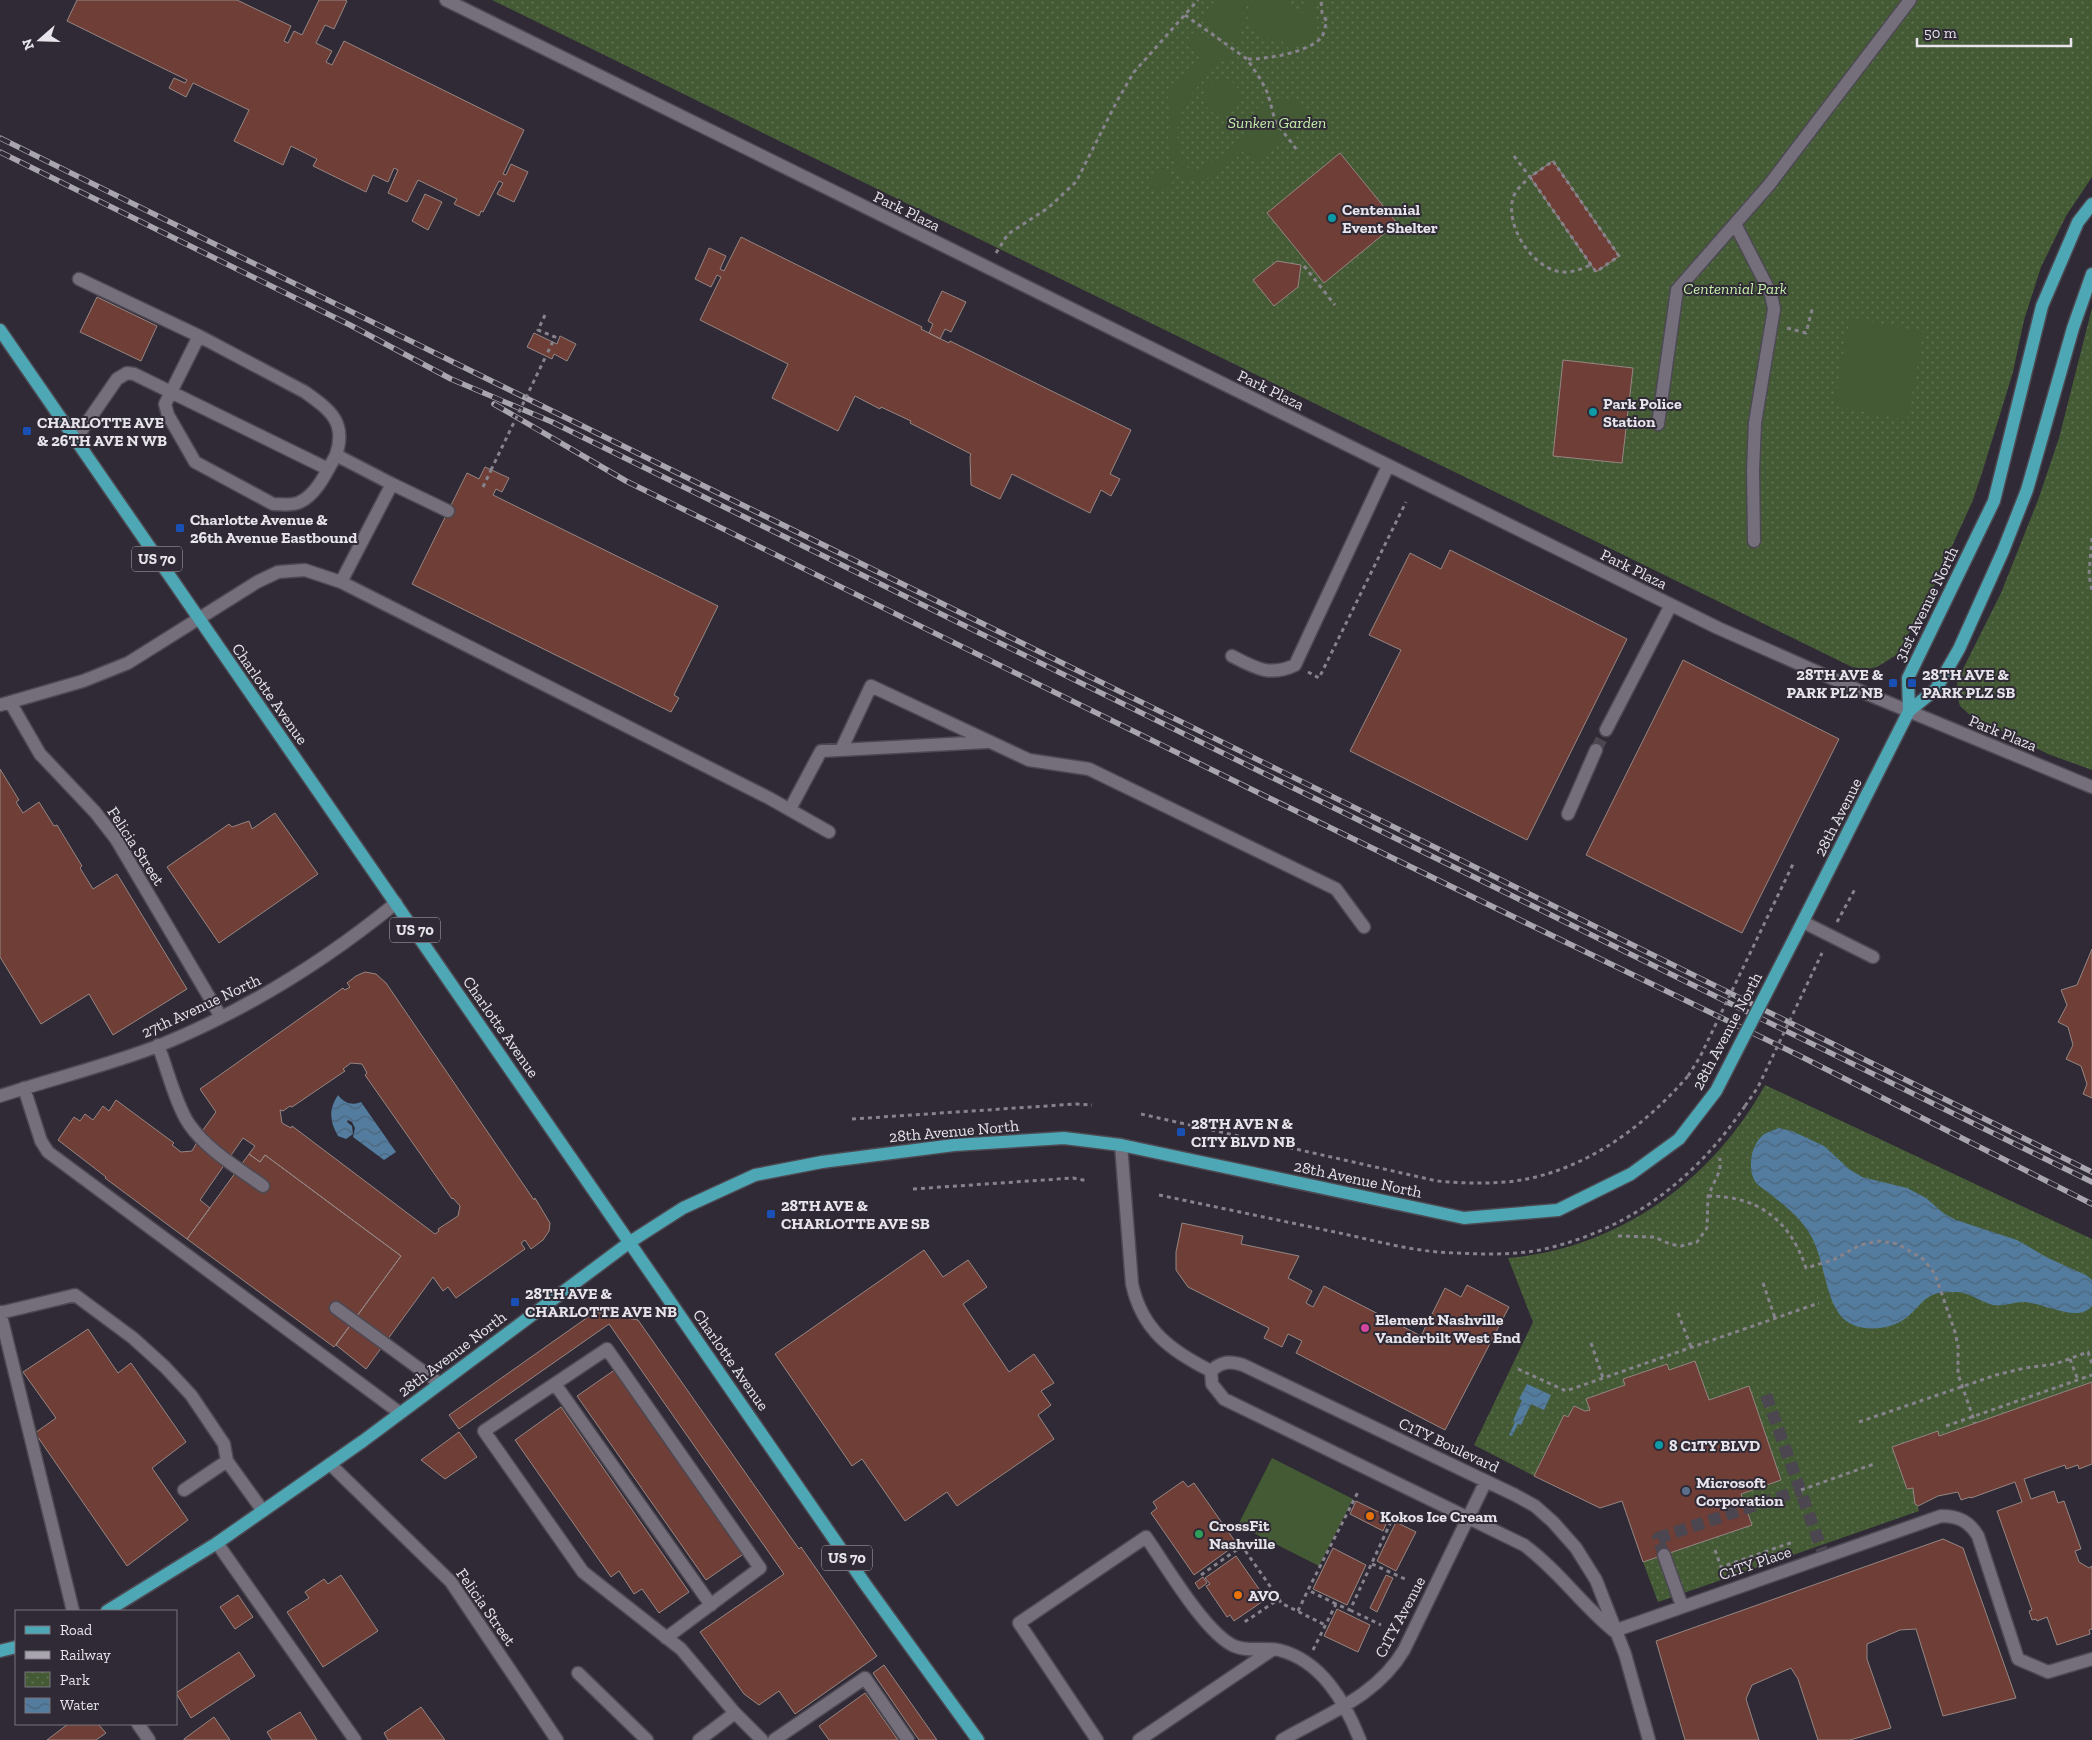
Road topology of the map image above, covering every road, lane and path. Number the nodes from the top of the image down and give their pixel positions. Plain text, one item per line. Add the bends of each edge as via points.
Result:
1 (446, 0) edge
2 (1198, 0) edge
3 (1321, 0) edge
4 (1910, 0) edge
5 (1185, 15) junction
6 (1247, 59) junction
7 (1297, 150) dead end
8 (1514, 156) dead end
9 (1530, 177) junction
10 (2092, 204) edge
11 (1735, 224) junction
12 (1591, 265) dead end
13 (1304, 266) dead end
14 (987, 269) junction
15 (2092, 274) edge
16 (78, 279) dead end
17 (1335, 305) dead end
18 (1813, 306) dead end
19 (545, 315) dead end
20 (1772, 325) junction
21 (0, 330) edge
22 (199, 336) junction
23 (171, 392) junction
24 (1658, 424) dead end
25 (75, 440) junction
26 (336, 455) junction
27 (1388, 466) junction
28 (328, 469) junction
29 (392, 484) junction
30 (483, 487) dead end
31 (1406, 502) dead end
32 (448, 511) dead end
33 (2092, 538) edge
34 (1754, 541) dead end
35 (342, 582) junction
36 (2092, 592) edge
37 (1671, 605) junction
38 (198, 619) junction
39 (1232, 656) dead end
40 (1295, 665) junction
41 (5, 704) edge
42 (1909, 712) junction
43 (1606, 730) tunnel mouth
44 (989, 742) junction
45 (841, 750) junction
46 (1596, 750) tunnel mouth
47 (2092, 787) edge
48 (790, 809) junction
49 (1568, 814) dead end
50 (829, 832) dead end
51 (1794, 862) dead end
52 (396, 903) junction
53 (1803, 922) junction
54 (1364, 928) dead end
55 (1795, 937) joint
56 (1822, 953) dead end
57 (1873, 957) dead end
58 (221, 1017) junction
59 (158, 1046) junction
60 (24, 1088) junction
61 (0, 1096) edge
62 (1092, 1105) dead end
63 (1745, 1106) dead end
64 (1141, 1114) dead end
65 (852, 1118) dead end
66 (1121, 1145) junction
67 (1720, 1158) dead end
68 (1088, 1181) dead end
69 (263, 1186) dead end
70 (913, 1189) dead end
71 (1159, 1195) dead end
72 (1708, 1196) junction
73 (1618, 1236) dead end
74 (1375, 1240) dead end
75 (630, 1242) junction
76 (1763, 1283) dead end
77 (1819, 1304) dead end
78 (336, 1308) dead end
79 (0, 1312) edge
80 (1678, 1313) dead end
81 (1775, 1318) junction
82 (1591, 1343) dead end
83 (1691, 1348) junction
84 (2091, 1357) edge
85 (2070, 1359) junction
86 (2092, 1364) edge
87 (1518, 1369) dead end
88 (1212, 1371) junction
89 (2092, 1375) edge
90 (1603, 1378) junction
91 (2078, 1380) junction
92 (439, 1383) junction
93 (554, 1384) junction
94 (1962, 1387) junction
95 (400, 1413) junction
96 (1972, 1416) junction
97 (1859, 1422) dead end
98 (1975, 1424) dead end
99 (1946, 1426) dead end
100 (227, 1461) junction
101 (330, 1464) junction
102 (1874, 1464) dead end
103 (1486, 1481) junction
104 (184, 1490) dead end
105 (1801, 1490) tunnel mouth
106 (1358, 1492) dead end
107 (263, 1511) junction
108 (1396, 1511) dead end
109 (1469, 1517) junction
110 (1793, 1542) dead end
111 (217, 1543) junction
112 (1715, 1550) dead end
113 (1664, 1555) tunnel mouth
114 (1372, 1564) junction
115 (1201, 1575) dead end
116 (1405, 1579) dead end
117 (1308, 1590) junction
118 (1279, 1599) junction
119 (1336, 1604) junction
120 (711, 1605) junction
121 (1682, 1606) junction
122 (72, 1610) edge
123 (109, 1610) edge
124 (1350, 1610) junction
125 (1298, 1611) junction
126 (1243, 1623) dead end
127 (1325, 1625) junction
128 (1381, 1625) dead end
129 (1614, 1630) junction
130 (666, 1638) junction
131 (15, 1647) edge
132 (1272, 1650) junction
133 (0, 1651) edge
134 (2092, 1659) edge
135 (1306, 1661) junction
136 (578, 1673) dead end
137 (1345, 1705) junction
138 (735, 1713) junction
139 (139, 1725) edge
140 (149, 1740) edge
141 (355, 1740) edge
142 (557, 1740) edge
143 (647, 1740) edge
144 (699, 1740) edge
145 (762, 1740) edge
146 (774, 1740) edge
147 (908, 1740) edge
148 (978, 1740) edge
149 (1097, 1740) edge
150 (1139, 1740) edge
151 (1282, 1740) edge
152 (1360, 1740) edge
153 (1649, 1740) edge

1 - 14 street, Park Plaza
2 - 5 path
3 - 6 path via 1327,22 1322,36 1308,46 1275,57
4 - 11 street via 1769,185
5 - 6 path
5 - 14 path via 1134,72 1076,182 1048,208 1008,234
6 - 7 path via 1268,94 1275,121
8 - 9 path
9 - 9 path via 1552,161 1619,256 1596,272
9 - 12 path via 1516,192 1512,204 1513,220 1521,238 1538,260 1555,270 1572,272
10 - 42 main road, 31st Avenue North via 2078,222 2042,306 1994,501 1908,678
11 - 20 street via 1771,294 1774,309
11 - 24 street via 1677,290
13 - 17 path
14 - 27 street, Park Plaza
15 - 42 main road via 2073,328 2027,490 2003,551 1959,648 1936,689
16 - 22 street
18 - 20 path via 1806,333
19 - 30 path, bridge via 538,330 555,338
20 - 34 street via 1755,423
21 - 25 main road, Charlotte Avenue / US 70
22 - 23 street
22 - 26 street via 305,392 327,410 340,429 341,441
23 - 25 street via 134,374 122,374
23 - 28 street
23 - 28 street via 165,404 168,415 195,462 273,504 300,503 311,494
25 - 38 main road, Charlotte Avenue / US 70
26 - 28 street
26 - 29 street
27 - 37 street, Park Plaza
27 - 40 street
29 - 32 street
29 - 35 street
31 - 40 path via 1319,678
33 - 36 path via 2089,574
35 - 38 street via 305,570 278,572 256,582
35 - 48 street
37 - 42 street, Park Plaza
37 - 43 street
38 - 41 street via 114,669
38 - 52 main road, Charlotte Avenue / US 70
39 - 40 street via 1251,666 1272,671
41 - 58 street, Felicia Street via 40,754 116,839
42 - 47 street, Park Plaza
42 - 53 main road, 28th Avenue
44 - 45 street
44 - 45 street via 871,686
44 - 54 street via 1029,760 1089,769 1336,889
45 - 48 street via 821,751
46 - 49 street
48 - 50 street
51 - 64 path, bridge via 1688,1076 1667,1100 1636,1126 1606,1148 1571,1166 1507,1182 1437,1181
52 - 58 street, 27th Avenue North via 285,982
52 - 75 main road, Charlotte Avenue / US 70
53 - 55 main road, 28th Avenue
53 - 57 street
55 - 66 main road, 28th Avenue North, bridge via 1716,1092 1679,1140 1631,1174 1558,1210 1464,1218
56 - 63 path, bridge via 1758,1087
58 - 59 street, 27th Avenue North
59 - 60 street, 27th Avenue North
59 - 69 street via 184,1114 195,1132
60 - 61 street, 27th Avenue North
60 - 95 street via 41,1141 48,1152
62 - 65 path
66 - 75 main road, 28th Avenue North via 1064,1138 954,1145 822,1162 755,1175 683,1208
66 - 88 street via 1132,1284 1138,1306 1164,1342
67 - 72 path via 1720,1170
68 - 70 path via 1073,1178
71 - 74 path
72 - 73 path via 1707,1228 1697,1242 1681,1246 1654,1237
72 - 94 path via 1736,1198 1773,1215 1796,1241 1806,1268 1834,1260 1853,1247 1866,1243 1885,1241 1918,1255 1931,1268 1950,1317 1958,1346 1958,1374
75 - 92 main road, 28th Avenue North
75 - 148 main road, Charlotte Avenue / US 70 via 865,1584
76 - 81 path
77 - 81 path
78 - 92 street
79 - 100 street via 76,1295 133,1338 191,1394 224,1444
79 - 122 street
80 - 83 path
81 - 83 path
82 - 90 path
83 - 90 path
84 - 85 path via 2088,1352
84 - 86 path
85 - 91 path
85 - 94 path via 2012,1371
87 - 90 path via 1566,1391
88 - 103 street, C1TY Boulevard via 1230,1361 1243,1365
88 - 109 street, C1TY Boulevard via 1212,1384 1224,1399
89 - 91 path
91 - 96 path
92 - 95 main road, 28th Avenue North
93 - 120 street
93 - 120 street via 607,1349 613,1357 760,1568
93 - 130 street via 484,1431 582,1572
94 - 96 path
94 - 97 path
95 - 101 main road, 28th Avenue North
96 - 98 path
96 - 99 path
100 - 104 street
100 - 107 street
101 - 107 main road, 28th Avenue North
101 - 142 street, Felicia Street via 452,1582
102 - 105 path
103 - 109 street, C1TY Avenue
103 - 129 street, C1TY Boulevard via 1535,1506 1564,1533 1596,1580
106 - 117 path
107 - 111 main road, 28th Avenue North
108 - 114 path
109 - 129 street, C1TY Boulevard via 1541,1558 1596,1616
109 - 137 street, C1TY Avenue via 1398,1661 1383,1680
110 - 112 path via 1722,1567
111 - 123 main road, 28th Avenue North
111 - 141 street
113 - 121 street
114 - 116 path
114 - 124 path
115 - 118 path via 1242,1546
117 - 119 path
117 - 125 path
118 - 125 path
118 - 126 path
119 - 124 path
119 - 127 path
120 - 130 street
121 - 129 street, C1TY Place
121 - 134 street, C1TY Place via 1949,1516 1959,1518 1972,1528 1981,1543 2018,1659 2048,1672
124 - 128 path
125 - 127 path
127 - 135 path
129 - 153 street, C1TY Boulevard via 1625,1654
130 - 138 street via 680,1649
131 - 133 main road
132 - 135 street
132 - 149 street via 1235,1647 1211,1630 1146,1537 1019,1623
132 - 150 street
135 - 137 street
136 - 143 street
137 - 151 street, C1TY Avenue
137 - 152 street
138 - 144 street
138 - 145 street
139 - 140 street
146 - 147 street via 865,1678

